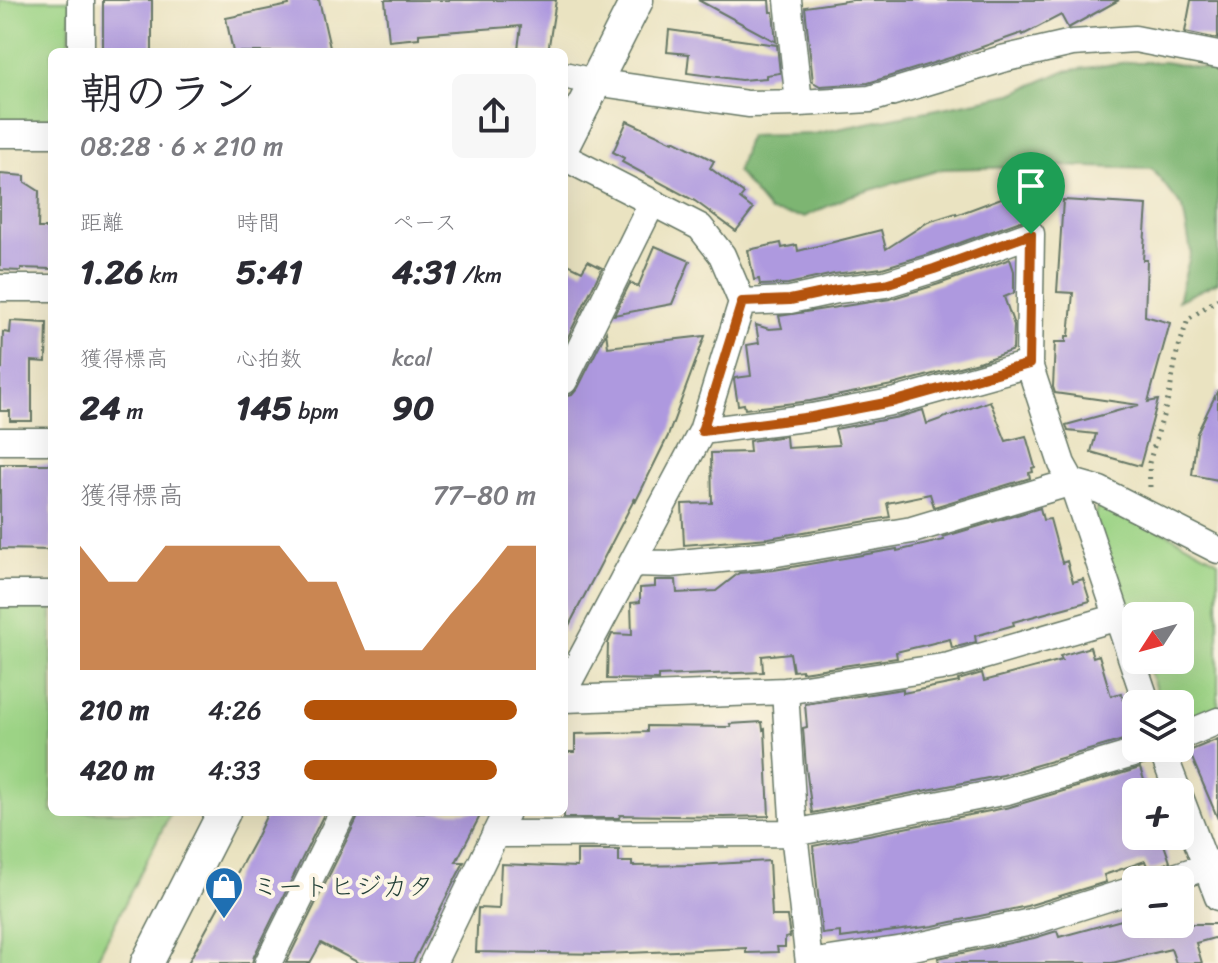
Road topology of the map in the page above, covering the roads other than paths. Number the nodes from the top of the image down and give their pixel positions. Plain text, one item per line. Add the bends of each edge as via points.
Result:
1 (81, 0) edge
2 (637, 0) edge
3 (788, 0) edge
4 (81, 48) edge
5 (1218, 55) edge
6 (579, 78) edge
7 (799, 103) junction
8 (568, 126) edge
9 (0, 134) edge
10 (48, 134) edge
11 (568, 159) edge
12 (652, 203) junction
13 (0, 288) edge
14 (48, 288) edge
15 (742, 302) junction
16 (1029, 364) junction
17 (568, 373) edge
18 (702, 431) junction
19 (0, 441) edge
20 (48, 441) edge
21 (1072, 482) junction
22 (1218, 550) edge
23 (633, 563) junction
24 (0, 594) edge
25 (48, 594) edge
26 (1118, 617) junction
27 (568, 684) edge
28 (1142, 690) edge
29 (785, 691) junction
30 (568, 699) edge
31 (1218, 721) edge
32 (1194, 731) edge
33 (1122, 757) edge
34 (222, 816) edge
35 (341, 816) edge
36 (500, 823) edge
37 (1194, 826) edge
38 (794, 833) junction
39 (1212, 865) edge
40 (1122, 893) edge
41 (1218, 897) edge
42 (147, 963) edge
43 (268, 963) edge
44 (433, 963) edge
45 (809, 963) edge

1 - 4 street
2 - 6 street
3 - 7 street
5 - 7 street via 1135,39 1072,43 870,99
6 - 7 street via 748,104
6 - 8 street
9 - 10 street
11 - 12 street
12 - 15 street via 700,227 722,255
12 - 17 street
13 - 14 street
15 - 16 street via 790,300 885,284 1031,234
15 - 18 street
16 - 18 street via 896,401
16 - 21 street
18 - 23 street
19 - 20 street
21 - 22 street via 1100,490
21 - 23 street via 912,530 771,554
21 - 26 street
23 - 27 street
24 - 25 street
26 - 28 street
26 - 29 street via 949,666
29 - 30 street
29 - 38 street
31 - 32 street
33 - 38 street via 1007,791
34 - 42 street
35 - 43 street
36 - 38 street
36 - 44 street
37 - 39 street
38 - 45 street
39 - 41 street
40 - 45 street via 1031,922

